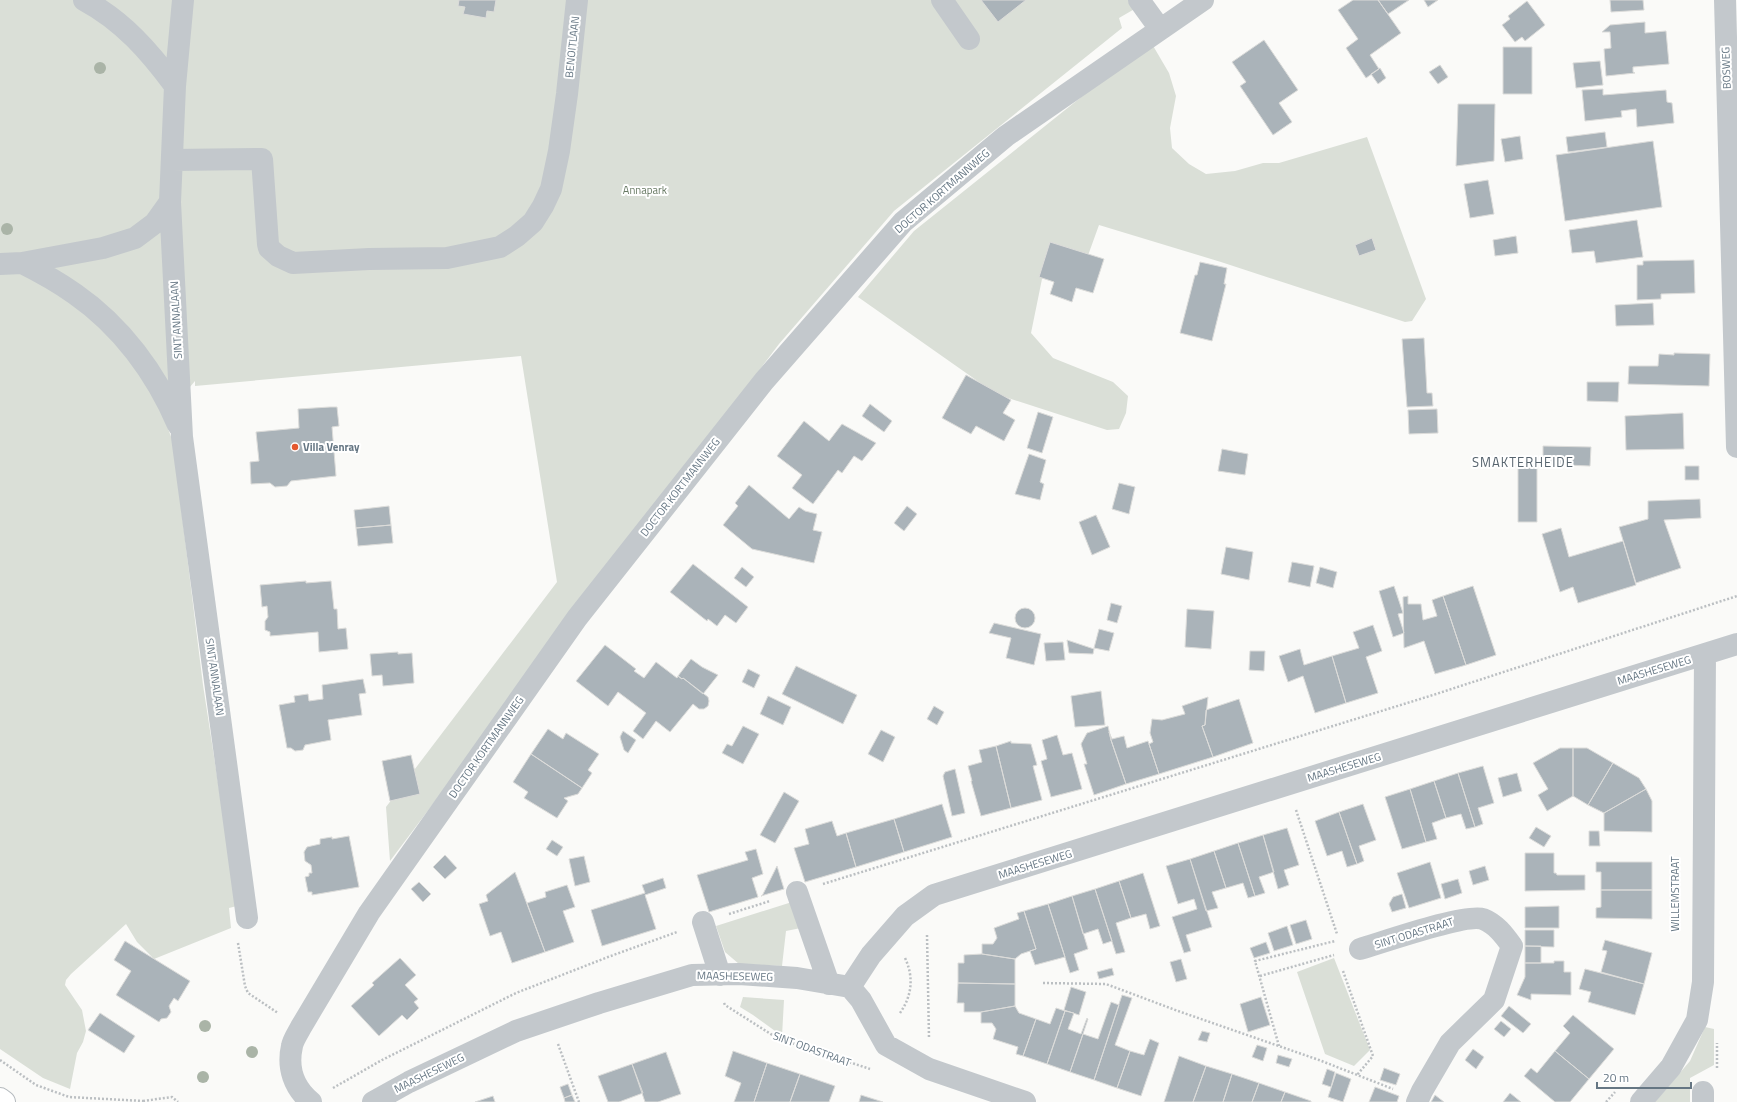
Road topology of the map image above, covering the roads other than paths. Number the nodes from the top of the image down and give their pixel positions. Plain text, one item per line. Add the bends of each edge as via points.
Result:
1 (84, 0) edge
2 (183, 0) edge
3 (576, 0) edge
4 (942, 0) edge
5 (1138, 0) edge
6 (1203, 0) edge
7 (1724, 0) edge
8 (1160, 29) junction
9 (969, 39) dead end
10 (175, 86) junction
11 (172, 160) junction
12 (170, 202) junction
13 (9, 262) edge
14 (182, 437) junction
15 (1737, 447) edge
16 (1737, 644) edge
17 (1705, 654) junction
18 (797, 892) road end
19 (247, 918) road end
20 (703, 922) road end
21 (1360, 949) road end
22 (720, 974) junction
23 (829, 984) junction
24 (850, 987) junction
25 (0, 1099) edge
26 (1418, 1100) edge
27 (4, 1102) edge
28 (310, 1102) edge
29 (373, 1102) edge
30 (1025, 1102) edge
31 (1641, 1102) edge

1 - 10 street via 118,22 138,40
2 - 10 street, SINT ANNALAAN
3 - 11 street, BENOITLAAN via 567,94 551,189 533,222 500,247 447,258 293,263 278,256 269,248 262,159
4 - 9 street
5 - 8 street
6 - 8 street, DOCTOR KORTMANNWEG
7 - 15 street, BOSWEG
8 - 28 street, DOCTOR KORTMANNWEG via 1006,136 903,222 764,381 577,618 369,913 292,1045 290,1064 295,1083
10 - 11 street, SINT ANNALAAN
11 - 12 street, SINT ANNALAAN
12 - 13 street, SINT ANNALAAN via 155,223 135,238 103,248
12 - 14 street, SINT ANNALAAN
13 - 14 street, SINT ANNALAAN via 75,293 126,340 155,380
14 - 19 street, SINT ANNALAAN
16 - 17 street, MAASHESEWEG
17 - 24 street, MAASHESEWEG via 934,895 904,916 871,955
17 - 31 street via 1703,982 1697,1020 1671,1067
18 - 23 street
20 - 22 street
21 - 26 street, SINT ODASTRAAT via 1460,919 1482,918 1500,930 1512,946 1494,1000 1450,1043
22 - 23 street, MAASHESEWEG via 797,978
22 - 29 street, MAASHESEWEG via 692,975 516,1031
23 - 24 street, MAASHESEWEG
24 - 30 street via 861,1000 886,1045 929,1069
25 - 27 main road

